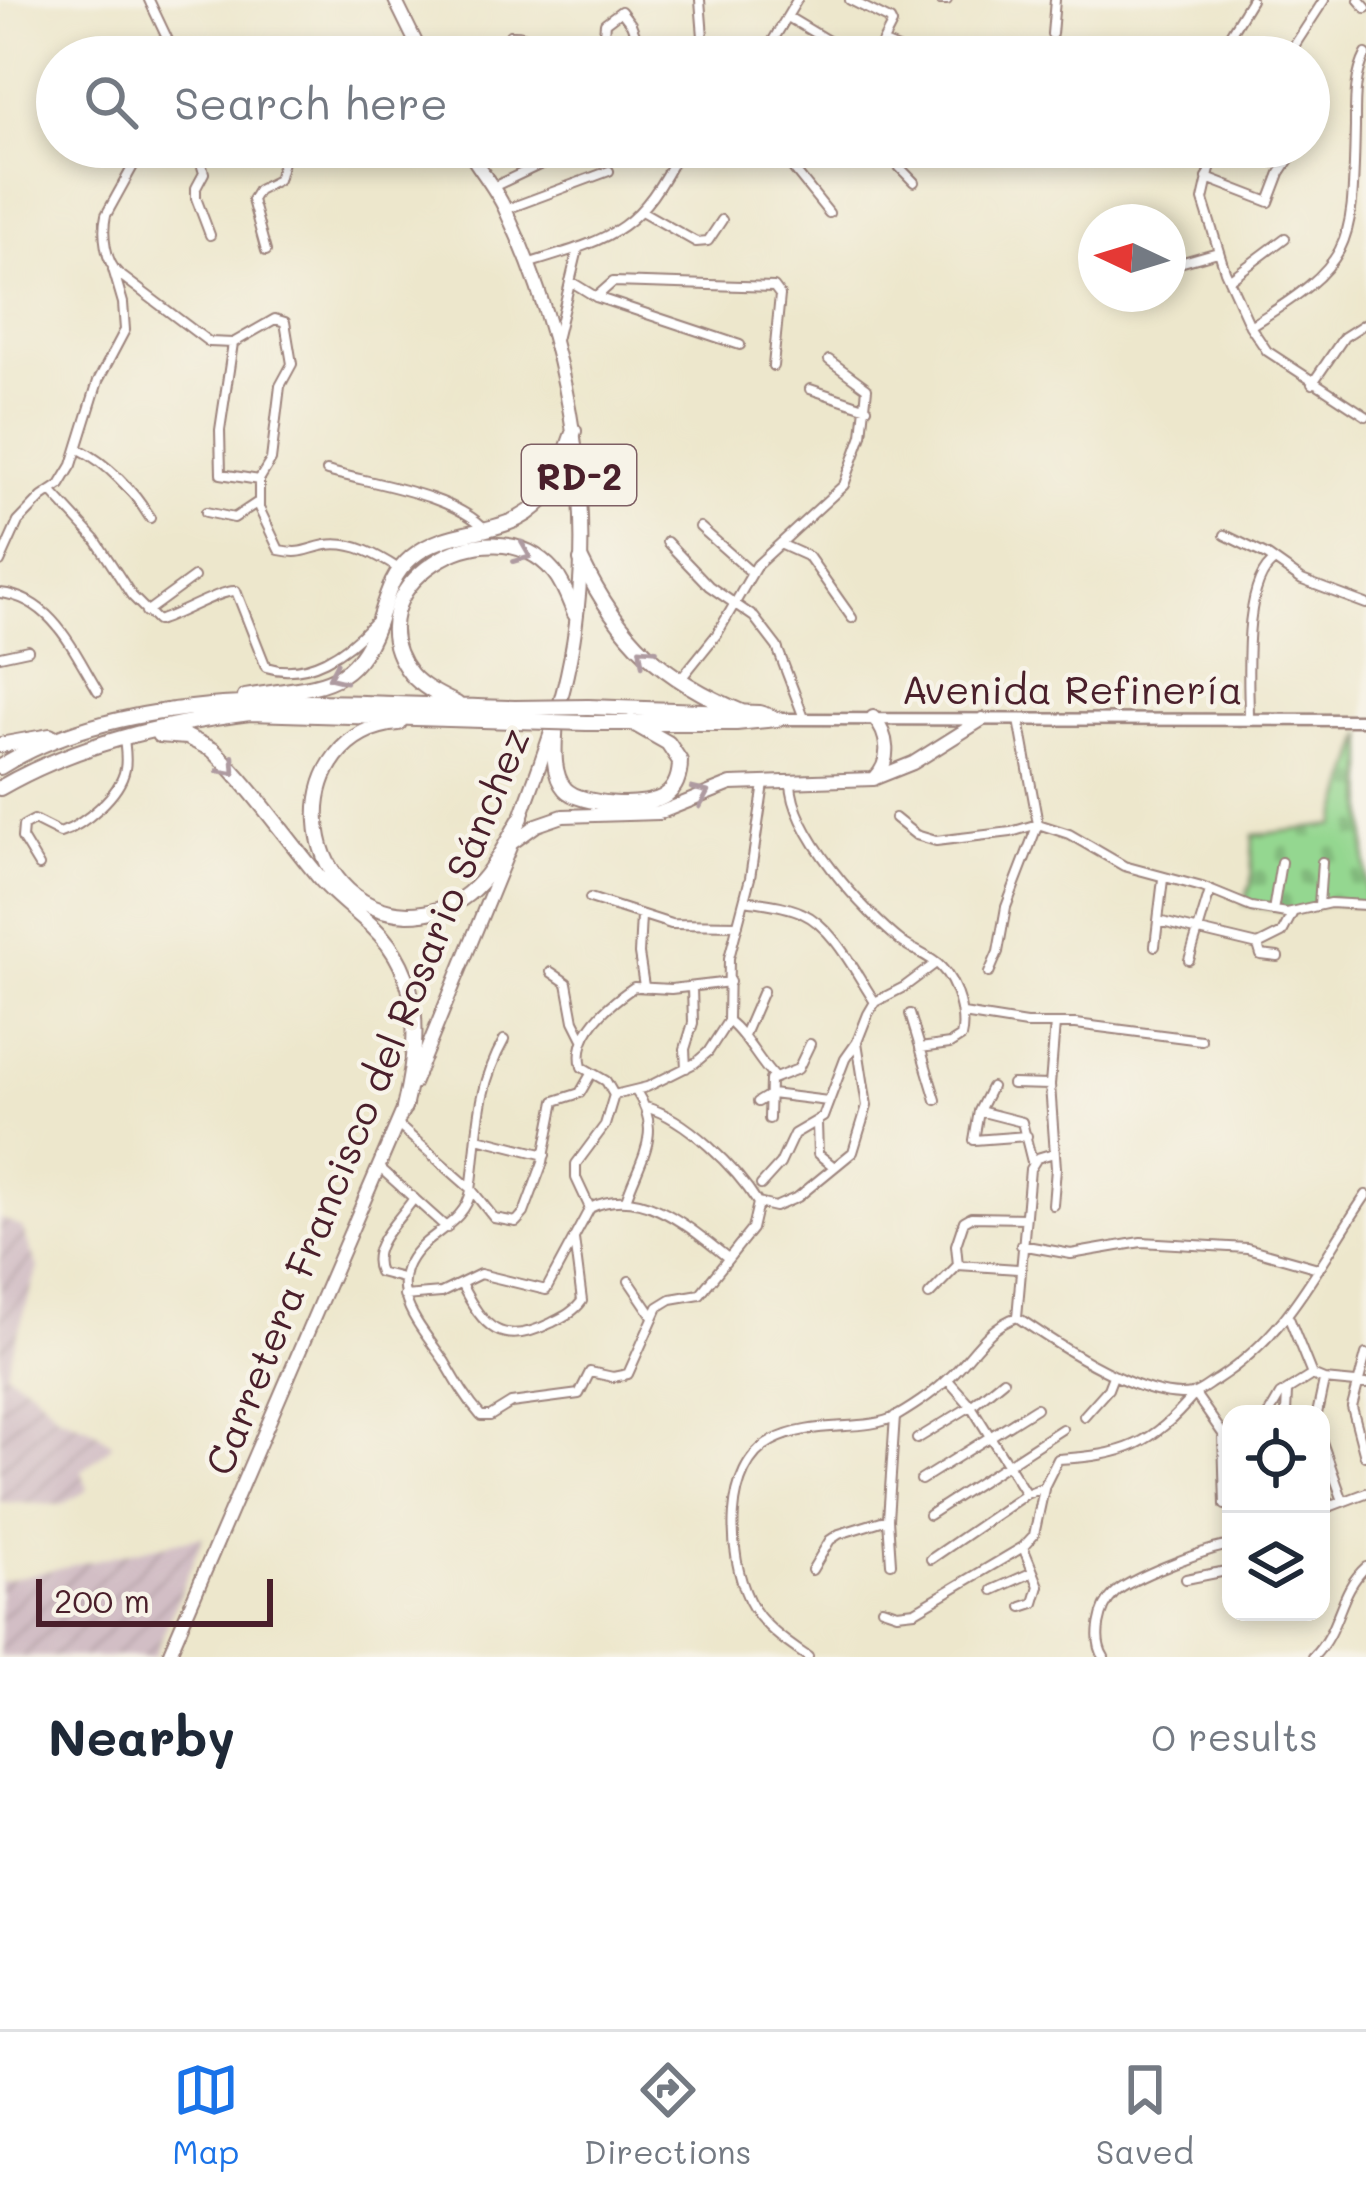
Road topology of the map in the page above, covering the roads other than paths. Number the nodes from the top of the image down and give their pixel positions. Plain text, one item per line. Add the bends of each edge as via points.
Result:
1 (149, 0) edge
2 (395, 0) edge
3 (700, 0) edge
4 (796, 0) edge
5 (850, 0) edge
6 (1054, 0) edge
7 (1250, 0) edge
8 (1324, 0) edge
9 (1359, 0) edge
10 (1366, 8) edge
11 (788, 17) junction
12 (1052, 34) dead end
13 (510, 35) dead end
14 (166, 36) edge
15 (413, 36) edge
16 (526, 36) edge
17 (604, 36) edge
18 (636, 36) edge
19 (703, 36) edge
20 (777, 36) edge
21 (820, 36) edge
22 (886, 36) edge
23 (1230, 36) edge
24 (1302, 36) edge
25 (1366, 54) edge
26 (1354, 136) junction
27 (1366, 136) edge
28 (132, 168) edge
29 (203, 168) edge
30 (281, 168) edge
31 (478, 168) edge
32 (533, 168) edge
33 (669, 168) edge
34 (793, 168) edge
35 (900, 168) edge
36 (1210, 168) edge
37 (1283, 168) edge
38 (609, 171) dead end
39 (1207, 178) junction
40 (914, 182) dead end
41 (493, 187) junction
42 (505, 210) junction
43 (643, 212) junction
44 (829, 213) dead end
45 (722, 220) dead end
46 (210, 235) dead end
47 (1285, 238) dead end
48 (579, 248) junction
49 (266, 251) dead end
50 (1218, 252) junction
51 (1186, 262) edge
52 (526, 265) junction
53 (112, 268) junction
54 (1228, 280) junction
55 (570, 281) junction
56 (596, 296) junction
57 (1366, 323) edge
58 (1250, 326) junction
59 (232, 343) junction
60 (555, 345) junction
61 (740, 345) dead end
62 (829, 359) dead end
63 (773, 366) dead end
64 (1312, 384) junction
65 (810, 389) dead end
66 (867, 408) junction
67 (1364, 411) edge
68 (574, 431) junction
69 (79, 449) junction
70 (327, 471) dead end
71 (259, 480) junction
72 (51, 491) junction
73 (259, 501) junction
74 (206, 512) dead end
75 (150, 518) dead end
76 (700, 527) dead end
77 (487, 531) junction
78 (1225, 535) dead end
79 (667, 542) dead end
80 (779, 544) junction
81 (581, 560) junction
82 (1275, 560) junction
83 (0, 562) edge
84 (399, 569) junction
85 (752, 574) junction
86 (194, 577) dead end
87 (0, 592) edge
88 (1366, 604) edge
89 (736, 605) junction
90 (146, 612) junction
91 (574, 614) junction
92 (380, 616) junction
93 (851, 618) dead end
94 (28, 650) dead end
95 (0, 656) edge
96 (679, 681) junction
97 (98, 691) dead end
98 (212, 706) junction
99 (461, 707) junction
100 (744, 713) junction
101 (515, 714) junction
102 (556, 714) junction
103 (588, 715) junction
104 (872, 717) junction
105 (804, 718) junction
106 (1019, 718) junction
107 (446, 719) junction
108 (777, 719) junction
109 (983, 719) junction
110 (1249, 719) junction
111 (1366, 720) edge
112 (631, 722) junction
113 (90, 728) junction
114 (124, 738) junction
115 (0, 745) edge
116 (0, 767) edge
117 (873, 779) junction
118 (791, 783) junction
119 (764, 784) junction
120 (0, 788) edge
121 (520, 818) junction
122 (895, 818) dead end
123 (1038, 824) junction
124 (512, 843) junction
125 (1280, 862) dead end
126 (1322, 862) dead end
127 (39, 866) dead end
128 (1162, 879) junction
129 (1210, 891) junction
130 (590, 898) dead end
131 (745, 900) junction
132 (1319, 905) junction
133 (1366, 905) edge
134 (1273, 911) junction
135 (1293, 912) junction
136 (641, 915) junction
137 (1158, 921) junction
138 (738, 925) junction
139 (1199, 931) junction
140 (1258, 945) junction
141 (1155, 946) dead end
142 (1278, 957) dead end
143 (1189, 960) dead end
144 (936, 963) junction
145 (551, 972) dead end
146 (988, 973) dead end
147 (730, 982) junction
148 (644, 986) junction
149 (692, 987) junction
150 (763, 991) dead end
151 (875, 1002) junction
152 (963, 1014) junction
153 (910, 1015) dead end
154 (728, 1022) junction
155 (1055, 1024) junction
156 (744, 1035) junction
157 (583, 1039) junction
158 (504, 1040) dead end
159 (1201, 1040) dead end
160 (857, 1042) junction
161 (811, 1044) dead end
162 (920, 1048) junction
163 (686, 1068) junction
164 (591, 1074) junction
165 (773, 1076) junction
166 (1012, 1084) dead end
167 (1050, 1085) junction
168 (992, 1087) dead end
169 (636, 1091) junction
170 (771, 1094) junction
171 (614, 1095) junction
172 (936, 1100) dead end
173 (828, 1101) junction
174 (758, 1102) dead end
175 (645, 1107) junction
176 (404, 1108) junction
177 (979, 1112) junction
178 (769, 1120) dead end
179 (817, 1123) junction
180 (396, 1124) junction
181 (1027, 1136) junction
182 (478, 1138) junction
183 (1054, 1153) junction
184 (545, 1155) junction
185 (1032, 1162) junction
186 (378, 1166) junction
187 (833, 1166) junction
188 (761, 1185) dead end
189 (471, 1189) junction
190 (1366, 1195) edge
191 (414, 1198) junction
192 (626, 1200) junction
193 (758, 1203) junction
194 (1054, 1205) dead end
195 (590, 1208) junction
196 (1025, 1218) junction
197 (447, 1228) junction
198 (574, 1238) junction
199 (1021, 1245) junction
200 (728, 1258) junction
201 (958, 1265) junction
202 (1318, 1268) junction
203 (1018, 1269) junction
204 (402, 1278) junction
205 (629, 1281) dead end
206 (460, 1284) junction
207 (928, 1295) dead end
208 (404, 1296) junction
209 (652, 1315) junction
210 (1017, 1317) junction
211 (1288, 1318) junction
212 (1366, 1354) edge
213 (1113, 1376) junction
214 (1312, 1376) junction
215 (948, 1380) junction
216 (1003, 1380) dead end
217 (1324, 1381) junction
218 (1361, 1383) edge
219 (1287, 1390) junction
220 (1195, 1394) junction
221 (1276, 1405) edge
222 (1286, 1405) edge
223 (1319, 1405) edge
224 (971, 1406) junction
225 (1036, 1408) dead end
226 (896, 1416) junction
227 (1084, 1416) dead end
228 (1062, 1430) dead end
229 (1222, 1434) edge
230 (991, 1437) junction
231 (917, 1438) dead end
232 (1365, 1456) edge
233 (1009, 1466) junction
234 (1330, 1473) edge
235 (921, 1480) dead end
236 (1045, 1487) junction
237 (1366, 1493) edge
238 (1026, 1494) junction
239 (1330, 1500) edge
240 (1338, 1503) junction
241 (1330, 1506) edge
242 (929, 1515) dead end
243 (888, 1519) junction
244 (1024, 1547) junction
245 (1222, 1547) edge
246 (931, 1559) dead end
247 (891, 1563) dead end
248 (1366, 1567) edge
249 (812, 1570) dead end
250 (1034, 1572) junction
251 (1222, 1572) edge
252 (1186, 1579) dead end
253 (993, 1590) dead end
254 (1022, 1607) dead end
255 (882, 1608) dead end
256 (168, 1657) edge
257 (808, 1657) edge
258 (1104, 1657) edge
259 (1313, 1657) edge

1 - 14 street
2 - 15 main road
3 - 19 street
4 - 11 street
5 - 22 street via 890,20
6 - 12 street
7 - 23 street
8 - 24 street
9 - 10 street
11 - 20 street
11 - 21 street
13 - 16 street
17 - 18 street via 605,23 621,11
25 - 26 street
26 - 27 street
26 - 58 street via 1346,242 1322,274
28 - 53 street via 106,215
29 - 46 street via 196,198
30 - 49 street via 251,200
31 - 41 main road, Carretera Francisco del Rosario Sánchez / RD-2
32 - 41 street
33 - 43 street
34 - 44 street
35 - 40 street
36 - 39 street
37 - 39 street via 1269,202
38 - 42 street
39 - 50 street via 1203,200
41 - 42 main road, Carretera Francisco del Rosario Sánchez / RD-2
42 - 52 main road, Carretera Francisco del Rosario Sánchez / RD-2
43 - 45 street via 696,242 708,241
43 - 48 street
47 - 54 street
48 - 52 street
48 - 55 street
50 - 51 street
50 - 54 street
52 - 60 main road, Carretera Francisco del Rosario Sánchez / RD-2
53 - 59 street via 209,342
53 - 69 street via 125,330 98,381
54 - 58 street
55 - 56 street
55 - 60 street
56 - 61 street
56 - 63 street via 613,282 774,287 781,295
57 - 64 street via 1344,337
58 - 64 street via 1267,351
59 - 71 street via 221,474
59 - 71 street via 275,319 285,322 292,364 280,386 271,460
60 - 68 main road, Carretera Francisco del Rosario Sánchez / RD-2
62 - 66 street via 864,383
64 - 67 street
65 - 66 street
66 - 80 street via 844,485
68 - 77 highway via 542,502
68 - 81 main road, Carretera Francisco del Rosario Sánchez / RD-2
69 - 72 street
69 - 75 street
70 - 77 street via 448,504
71 - 73 street
72 - 83 street via 18,522
72 - 90 street
73 - 74 street via 234,518
73 - 84 street via 280,550 300,555 351,544
76 - 85 street
77 - 84 highway via 441,541
78 - 82 street
79 - 89 street
80 - 85 street
80 - 93 street via 809,557
81 - 91 main road, Carretera Francisco del Rosario Sánchez / RD-2
96 -> 81 highway via 620,628
82 - 88 street via 1302,580
82 - 110 street via 1253,596
84 - 92 highway
85 - 89 street
86 - 90 street
87 - 97 street via 42,608
89 - 96 street
89 - 105 street via 777,646
90 - 92 street via 164,620 232,589 261,661 274,670 339,656
99 -> 91 highway via 416,679 399,652 402,598 429,563 490,545 524,550 555,573
91 - 102 main road, Carretera Francisco del Rosario Sánchez / RD-2
92 -> 98 highway via 344,676
94 - 95 street
96 - 100 highway
98 - 99 highway
98 - 113 highway
99 - 101 highway
100 - 103 highway
100 - 108 highway
101 - 103 highway, bridge
101 - 107 highway
102 - 112 highway via 558,777 573,795 598,802 652,802 676,785 680,761 668,743
102 - 121 main road, Carretera Francisco del Rosario Sánchez / RD-2
103 - 112 highway
104 - 105 main road, Avenida Refinería
104 - 109 main road, Avenida Refinería
104 - 117 main road via 886,751
105 - 108 main road, Avenida Refinería
106 - 109 main road, Avenida Refinería
106 - 110 main road, Avenida Refinería
106 - 123 street
107 - 114 highway via 250,713
107 - 121 highway via 377,727 332,762 316,826 328,867 377,908 434,911 472,892
108 - 112 highway
109 - 117 main road
110 - 111 main road, Avenida Refinería
113 - 115 highway
113 - 116 highway
114 - 120 highway via 45,762
114 - 127 street via 122,780 81,823 60,832 34,820 23,826
114 -> 176 highway via 173,734 212,750 324,883 388,944 416,1021
117 - 118 main road
118 - 119 main road
118 - 144 street via 821,856 898,939
124 -> 119 main road via 562,816 659,813 714,788
119 - 131 street
121 - 124 main road, Carretera Francisco del Rosario Sánchez / RD-2
122 - 123 street via 936,841
123 - 128 street
123 - 146 street
124 - 176 main road, Carretera Francisco del Rosario Sánchez / RD-2
125 - 134 street
126 - 132 street
128 - 129 street
128 - 137 street
129 - 134 street
129 - 139 street
130 - 136 street
131 - 138 street
131 - 151 street via 813,919
132 - 133 street
132 - 135 street
134 - 135 street
135 - 140 street via 1282,933
136 - 138 street via 681,926
136 - 148 street
137 - 139 street
137 - 141 street
138 - 147 street
139 - 140 street
139 - 143 street
140 - 142 street via 1261,955
144 - 151 street
144 - 152 street
145 - 157 street via 567,983
147 - 149 street
147 - 154 street
148 - 149 street
148 - 157 street via 609,1007
149 - 163 street
150 - 156 street
151 - 160 street
152 - 155 street
152 - 162 street via 957,1041
153 - 162 street
154 - 156 street
154 - 163 street
155 - 159 street
155 - 167 street
156 - 165 street
157 - 164 street via 579,1059
158 - 182 street via 481,1090
160 - 173 street
160 - 187 street via 867,1106 856,1145
161 - 165 street via 798,1069
162 - 172 street
163 - 169 street
164 - 171 street
164 - 184 street via 580,1094 555,1101
165 - 170 street
166 - 167 street
167 - 183 street
168 - 177 street
169 - 171 street
169 - 175 street
170 - 173 street
170 - 174 street
170 - 178 street
171 - 195 street via 605,1125 576,1164
173 - 179 street
175 - 192 street via 650,1139
175 - 193 street via 713,1152
176 - 180 main road, Carretera Francisco del Rosario Sánchez / RD-2
177 - 181 street via 1022,1122
177 - 181 street via 974,1140
179 - 187 street via 818,1154
179 - 188 street via 794,1134
180 - 186 main road, Carretera Francisco del Rosario Sánchez / RD-2
180 - 189 street
181 - 185 street
182 - 184 street
182 - 189 street
183 - 185 street
183 - 194 street
184 - 189 street via 516,1222 494,1218
185 - 196 street
186 - 191 street
186 - 256 main road, Carretera Francisco del Rosario Sánchez / RD-2
187 - 193 street via 782,1205
189 - 197 street
190 - 202 street
191 - 197 street
191 - 204 street via 375,1254 379,1272
192 - 195 street
192 - 200 street via 680,1220
193 - 200 street via 752,1229
195 - 198 street
196 - 199 street
196 - 201 street via 964,1221
197 - 204 street via 419,1248
198 - 206 street via 545,1290 480,1274
198 - 206 street via 582,1301 537,1330 500,1334
199 - 202 street via 1070,1254 1142,1242 1247,1248
199 - 203 street
200 - 209 street via 700,1294 666,1302
201 - 203 street
201 - 207 street
202 - 211 street
203 - 210 street
204 - 208 street
205 - 209 street
206 - 208 street
208 - 209 street via 485,1417 511,1403 579,1394 590,1372 628,1375
210 - 213 street
210 - 215 street via 987,1336
211 - 214 street
211 - 220 street
212 - 218 street
213 - 220 street
213 - 227 street
214 - 217 street
214 - 219 street
215 - 224 street
215 - 226 street
216 - 224 street
217 - 218 street
217 - 223 street
218 - 232 street via 1353,1415
219 - 221 street
219 - 222 street
220 - 229 street
220 - 236 street via 1138,1447 1058,1459
224 - 230 street
224 - 231 street
225 - 230 street
226 - 243 street
226 - 257 street via 768,1442 736,1484 734,1545 749,1600 769,1628
228 - 233 street
230 - 233 street
230 - 235 street
233 - 238 street
233 - 242 street
234 - 240 street
236 - 238 street
236 - 244 street
237 - 240 street
238 - 246 street
239 - 240 street
240 - 241 street
243 - 247 street
243 - 249 street via 830,1540
244 - 250 street
244 - 255 street via 915,1611
245 - 258 street via 1119,1589 1102,1612 1097,1644
248 - 259 street
250 - 253 street
250 - 254 street via 1039,1596
251 - 252 street

